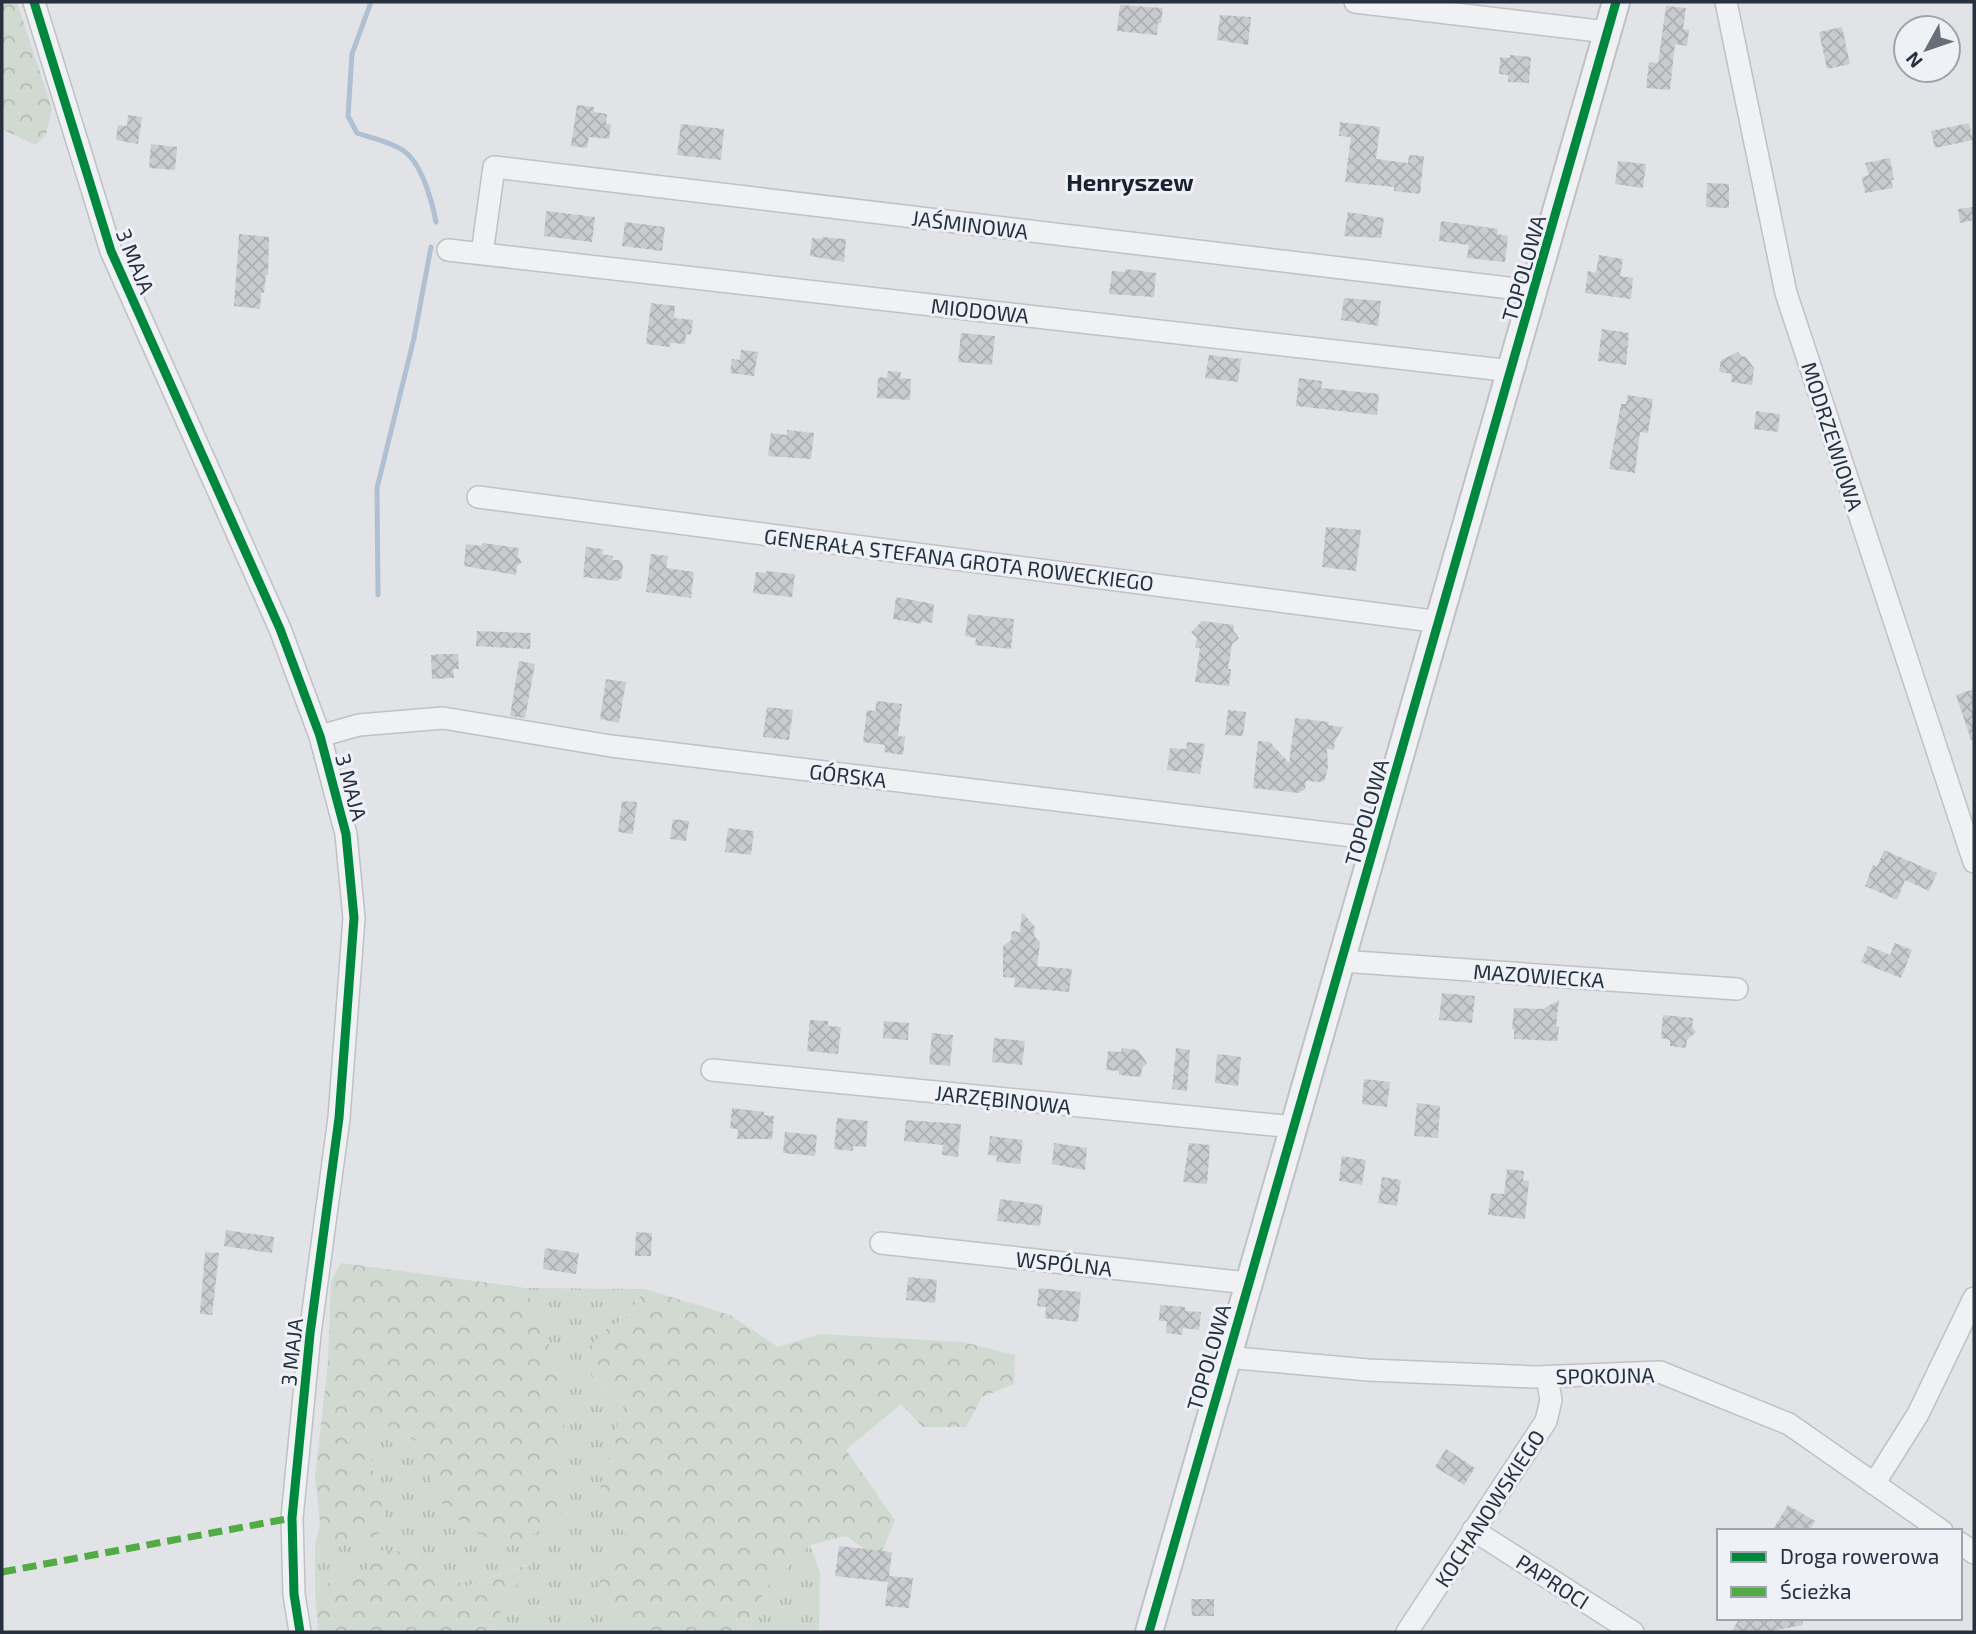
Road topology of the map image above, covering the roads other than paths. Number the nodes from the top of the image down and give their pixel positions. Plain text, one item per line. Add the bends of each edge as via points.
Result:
1 (34, 2) edge
2 (1355, 2) edge
3 (1615, 2) edge
4 (1726, 2) edge
5 (1607, 32) junction
6 (448, 250) dead end
7 (482, 254) junction
8 (1534, 291) junction
9 (1512, 371) junction
10 (478, 497) dead end
11 (1440, 622) junction
12 (320, 736) junction
13 (1377, 839) junction
14 (1974, 862) edge
15 (1341, 961) junction
16 (1737, 989) dead end
17 (712, 1070) dead end
18 (1294, 1128) junction
19 (881, 1243) dead end
20 (1248, 1283) junction
21 (1974, 1298) edge
22 (1226, 1357) junction
23 (1547, 1377) junction
24 (1874, 1484) junction
25 (1939, 1529) edge
26 (1473, 1530) junction
27 (300, 1632) edge
28 (1149, 1632) edge
29 (1407, 1632) edge
30 (1633, 1632) edge

1 - 12 street, 3 MAJA via 111,251 280,629
2 - 5 street
3 - 5 street, TOPOLOWA
4 - 14 street, MODRZEWIOWA via 1786,293
5 - 8 street, TOPOLOWA
6 - 7 street, MIODOWA
7 - 8 street, JAŚMINOWA via 494,167
7 - 9 street, MIODOWA
8 - 9 street, TOPOLOWA
9 - 11 street, TOPOLOWA
10 - 11 street, GENERAŁA STEFANA GROTA ROWECKIEGO
11 - 13 street, TOPOLOWA
12 - 13 street, GÓRSKA via 359,724 443,718 611,746
12 - 27 street, 3 MAJA via 346,834 354,918 339,1118 310,1334 292,1518
13 - 15 street, TOPOLOWA
15 - 16 street, MAZOWIECKA
15 - 18 street, TOPOLOWA
17 - 18 street, JARZĘBINOWA
18 - 20 street, TOPOLOWA
19 - 20 street, WSPÓLNA
20 - 22 street, TOPOLOWA
21 - 24 street via 1918,1414
22 - 23 street, SPOKOJNA via 1368,1370
22 - 28 street, TOPOLOWA
23 - 24 street, SPOKOJNA via 1660,1372 1789,1424
23 - 26 street, KOCHANOWSKIEGO via 1551,1400 1546,1421
24 - 25 street, SPOKOJNA
26 - 29 street, KOCHANOWSKIEGO
26 - 30 street, PAPROCI

